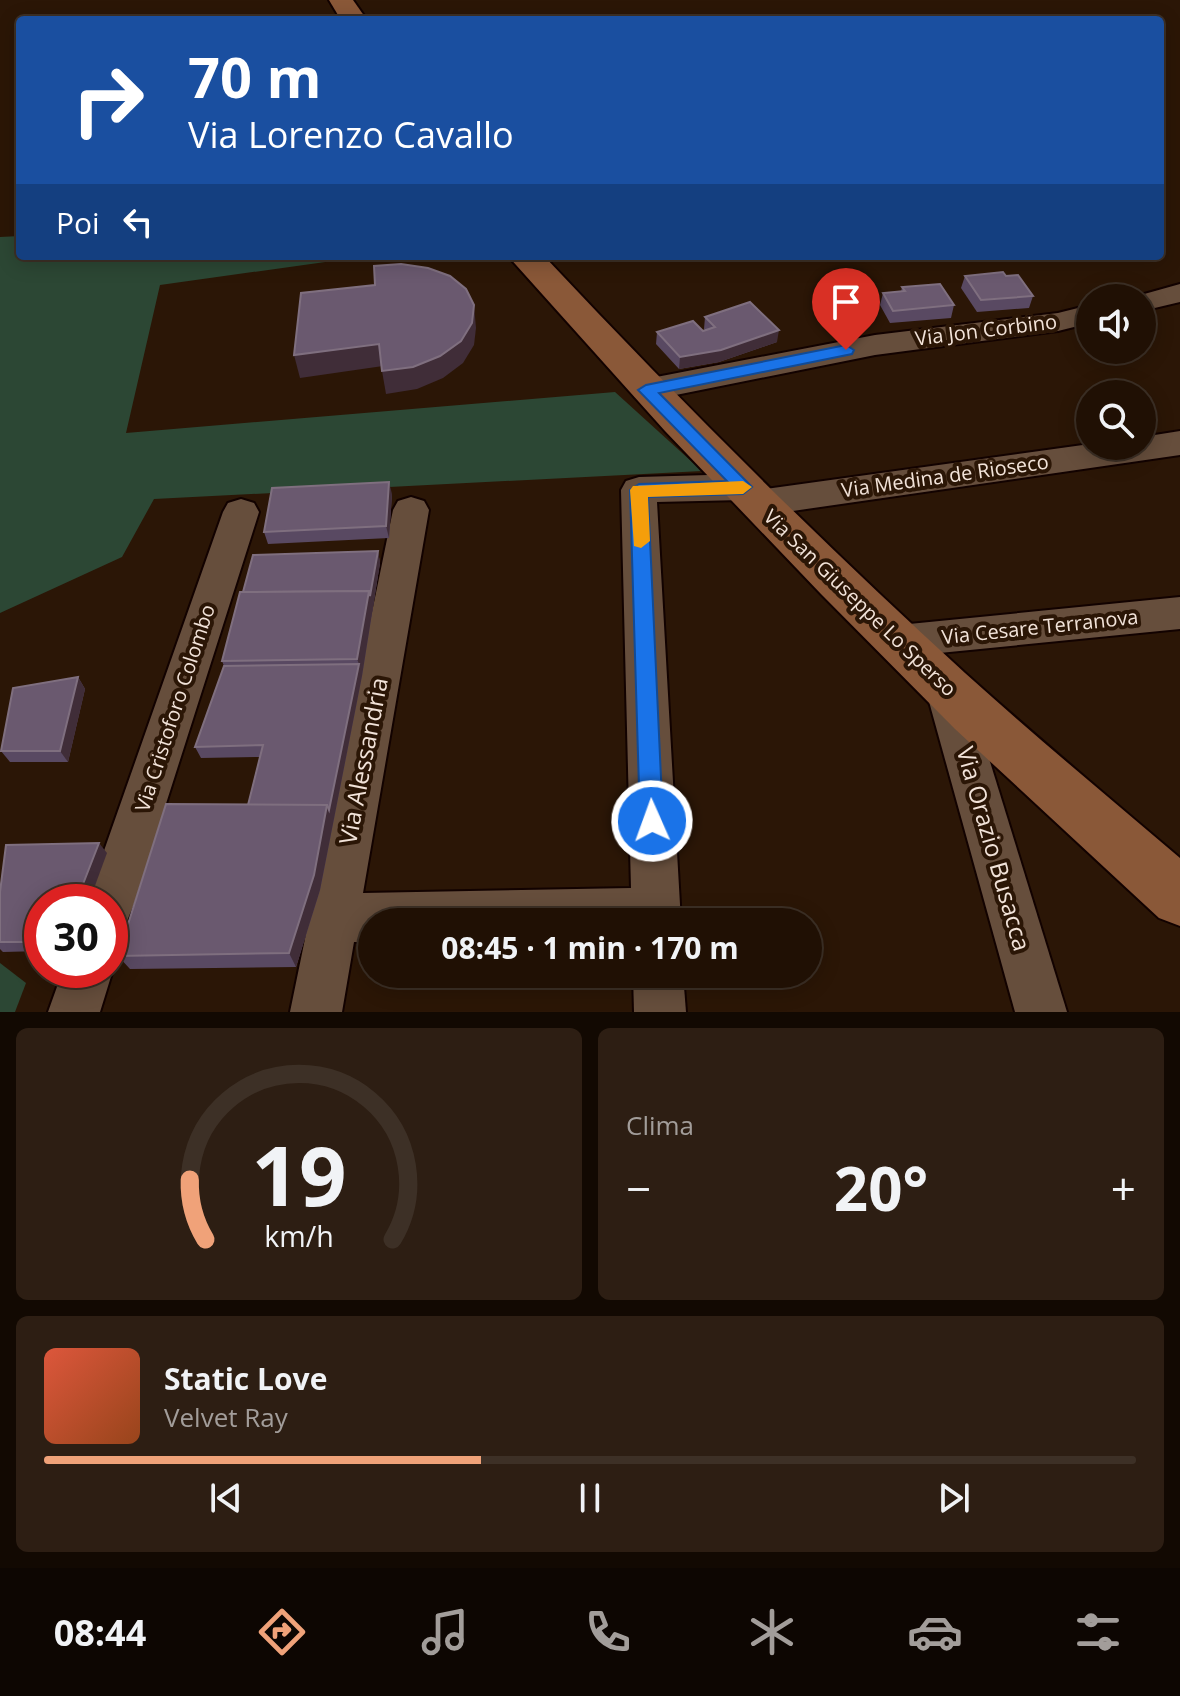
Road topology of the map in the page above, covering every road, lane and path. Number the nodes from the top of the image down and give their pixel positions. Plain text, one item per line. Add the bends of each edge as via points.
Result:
1 (529, 260) edge
2 (1180, 293) edge
3 (1156, 299) edge
4 (1076, 318) edge
5 (646, 390) junction
6 (1180, 443) edge
7 (750, 495) junction
8 (411, 510) dead end
9 (241, 512) dead end
10 (1180, 613) edge
11 (899, 641) junction
12 (946, 687) junction
13 (117, 884) edge
14 (1180, 897) edge
15 (655, 908) edge
16 (334, 918) junction
17 (358, 918) edge
18 (82, 988) edge
19 (659, 988) edge
20 (74, 1012) edge
21 (316, 1012) edge
22 (660, 1012) edge
23 (1041, 1012) edge

1 - 5 street, Via San Giuseppe Lo Sperso
2 - 3 street
4 - 5 street, Via Jon Corbino via 875,345
5 - 7 street, Via San Giuseppe Lo Sperso
6 - 7 street, Via Medina de Rioseco
7 - 11 street, Via San Giuseppe Lo Sperso
7 - 15 street, Via Medina de Rioseco via 639,490
8 - 16 street, Via Alessandria
9 - 13 street, Via Cristoforo Colombo
10 - 11 street, Via Cesare Terranova
11 - 12 street, Via San Giuseppe Lo Sperso
12 - 14 street, Via San Giuseppe Lo Sperso
12 - 23 street, Via Orazio Busacca
16 - 17 street
16 - 21 street, Via Alessandria
18 - 20 street
19 - 22 street

